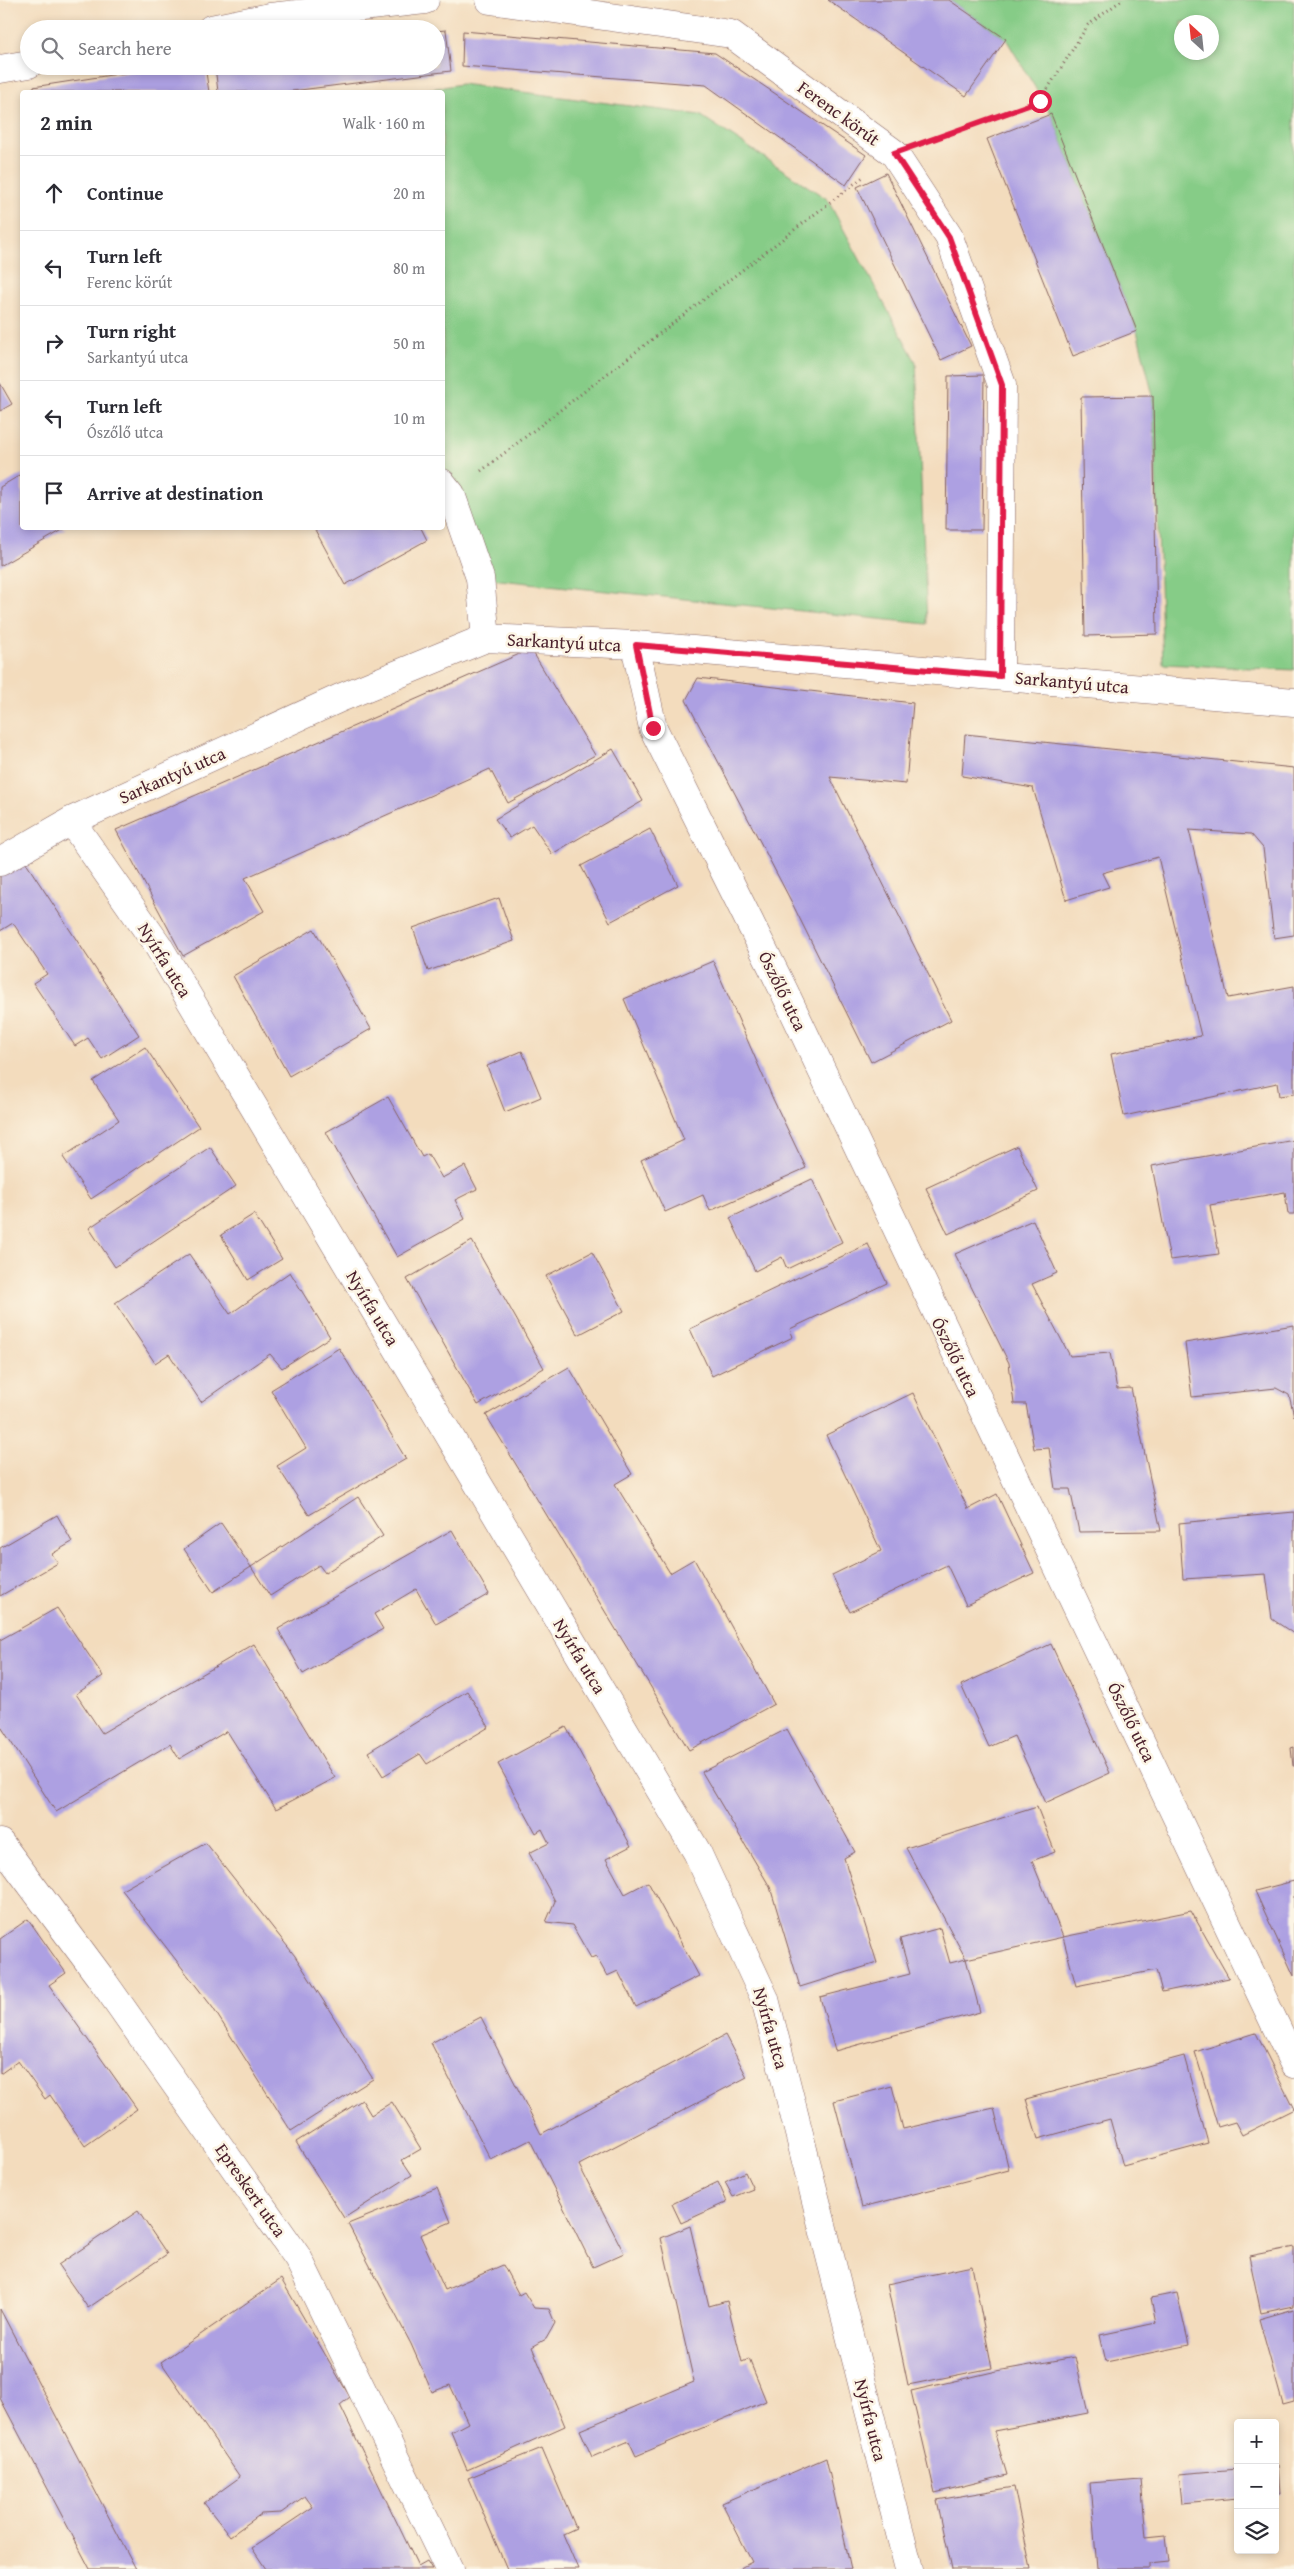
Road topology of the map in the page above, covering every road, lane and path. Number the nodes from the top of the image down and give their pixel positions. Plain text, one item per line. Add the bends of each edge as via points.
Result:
1 (425, 0) edge
2 (490, 0) edge
3 (1122, 0) edge
4 (255, 20) edge
5 (20, 66) edge
6 (0, 69) edge
7 (894, 153) junction
8 (447, 488) edge
9 (486, 638) junction
10 (636, 645) junction
11 (1000, 676) junction
12 (1294, 702) edge
13 (70, 821) junction
14 (0, 862) edge
15 (0, 1843) edge
16 (1294, 2064) edge
17 (449, 2569) edge
18 (909, 2569) edge

1 - 4 street
2 - 7 street, Ferenc körút via 731,34
3 - 7 path via 1088,25 1040,101
5 - 6 street
7 - 8 path
7 - 11 street, Ferenc körút via 949,237 1002,385
8 - 9 street via 480,578
9 - 10 street, Sarkantyú utca
9 - 13 street, Sarkantyú utca via 340,698
10 - 11 street, Sarkantyú utca
10 - 16 street, Ószőlő utca via 653,728 784,991
11 - 12 street, Sarkantyú utca
13 - 14 street, Sarkantyú utca
13 - 18 street, Nyírfa utca via 157,944 697,1852 765,1999
15 - 17 street, Epreskert utca via 298,2258

